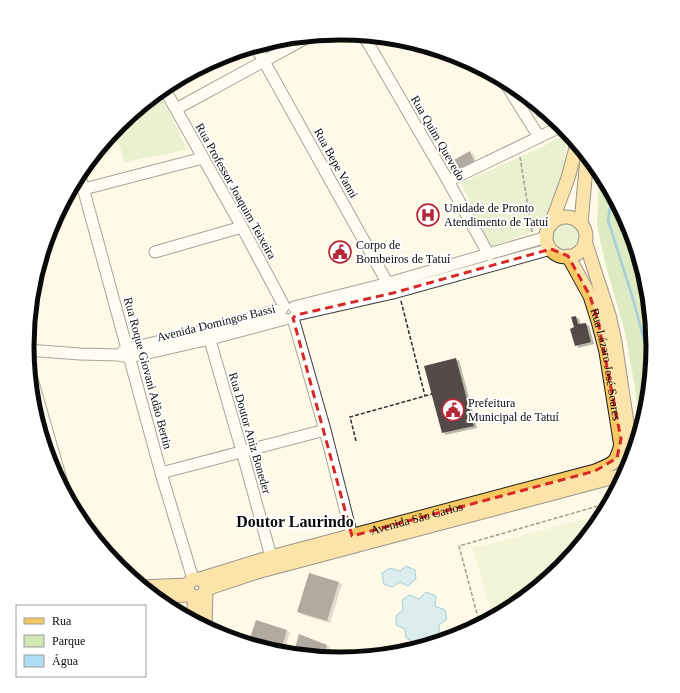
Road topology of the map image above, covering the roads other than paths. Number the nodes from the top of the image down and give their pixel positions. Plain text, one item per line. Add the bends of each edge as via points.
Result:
1 (367, 42) edge
2 (296, 44) edge
3 (259, 52) edge
4 (264, 61) junction
5 (511, 93) edge
6 (167, 94) edge
7 (176, 109) junction
8 (555, 129) edge
9 (539, 138) junction
10 (575, 151) edge
11 (202, 158) junction
12 (586, 164) edge
13 (588, 168) edge
14 (568, 178) junction
15 (448, 181) junction
16 (82, 182) edge
17 (84, 189) junction
18 (551, 224) junction
19 (581, 224) junction
20 (242, 227) junction
21 (585, 242) junction
22 (549, 243) junction
23 (155, 252) dead end
24 (489, 254) junction
25 (568, 256) junction
26 (394, 289) junction
27 (289, 312) junction
28 (208, 335) junction
29 (34, 351) edge
30 (125, 354) junction
31 (40, 408) edge
32 (325, 430) junction
33 (621, 444) junction
34 (630, 445) edge
35 (242, 451) junction
36 (55, 459) edge
37 (621, 468) edge
38 (162, 473) junction
39 (617, 477) edge
40 (352, 536) junction
41 (272, 563) junction
42 (150, 586) edge
43 (197, 588) junction
44 (161, 594) edge
45 (195, 616) edge
46 (203, 620) edge

1 - 15 street, Rua Quim Quevedo
2 - 4 street
3 - 4 street, Rua Bepe Vanni
4 - 7 street
4 - 26 street, Rua Bepe Vanni
5 - 9 street
6 - 7 street, Rua Professor Joaquim Teixeira
7 - 11 street, Rua Professor Joaquim Teixeira
8 - 9 street
9 - 15 street
10 - 14 main road
11 - 17 street
11 - 20 street, Rua Professor Joaquim Teixeira
12 - 14 main road
13 - 19 main road
14 - 18 main road
15 - 24 street, Rua Quim Quevedo
16 - 17 street, Rua Roque Giovani Adão Bertin
17 - 30 street, Rua Roque Giovani Adão Bertin
18 - 19 main road via 562,217 569,217
18 - 22 main road via 548,230
19 - 21 main road via 585,229
20 - 23 street
20 - 27 street, Rua Professor Joaquim Teixeira
21 - 25 main road via 579,252
21 - 34 main road, Rua Lázaro José Soares via 610,322
22 - 24 street, Avenida Domingos Bassi via 534,242
22 - 25 main road via 556,253
22 - 26 street, Avenida Domingos Bassi
24 - 26 street, Avenida Domingos Bassi
25 - 33 main road, Rua Lázaro José Soares via 590,296 598,321 606,352
26 - 27 street, Avenida Domingos Bassi
27 - 28 street, Avenida Domingos Bassi
27 - 32 street, Rua Professor Joaquim Teixeira
28 - 30 street, Avenida Domingos Bassi
28 - 35 street, Rua Doutor Aniz Boneder
29 - 30 street, Avenida Domingos Bassi
30 - 38 street, Rua Roque Giovani Adão Bertin
31 - 36 street
32 - 35 street
32 - 40 street, Rua Professor Joaquim Teixeira
33 - 37 main road, Rua Lázaro José Soares
33 - 40 main road, Avenida São Carlos via 617,458 612,464 595,471
35 - 38 street
35 - 41 street, Rua Doutor Aniz Boneder
38 - 43 street, Rua Roque Giovani Adão Bertin
39 - 41 main road, Avenida São Carlos
40 - 41 main road, Avenida São Carlos
41 - 43 main road, Avenida São Carlos
42 - 43 main road, Avenida São Carlos
43 - 44 main road, Avenida São Carlos
43 - 45 main road
43 - 46 main road

